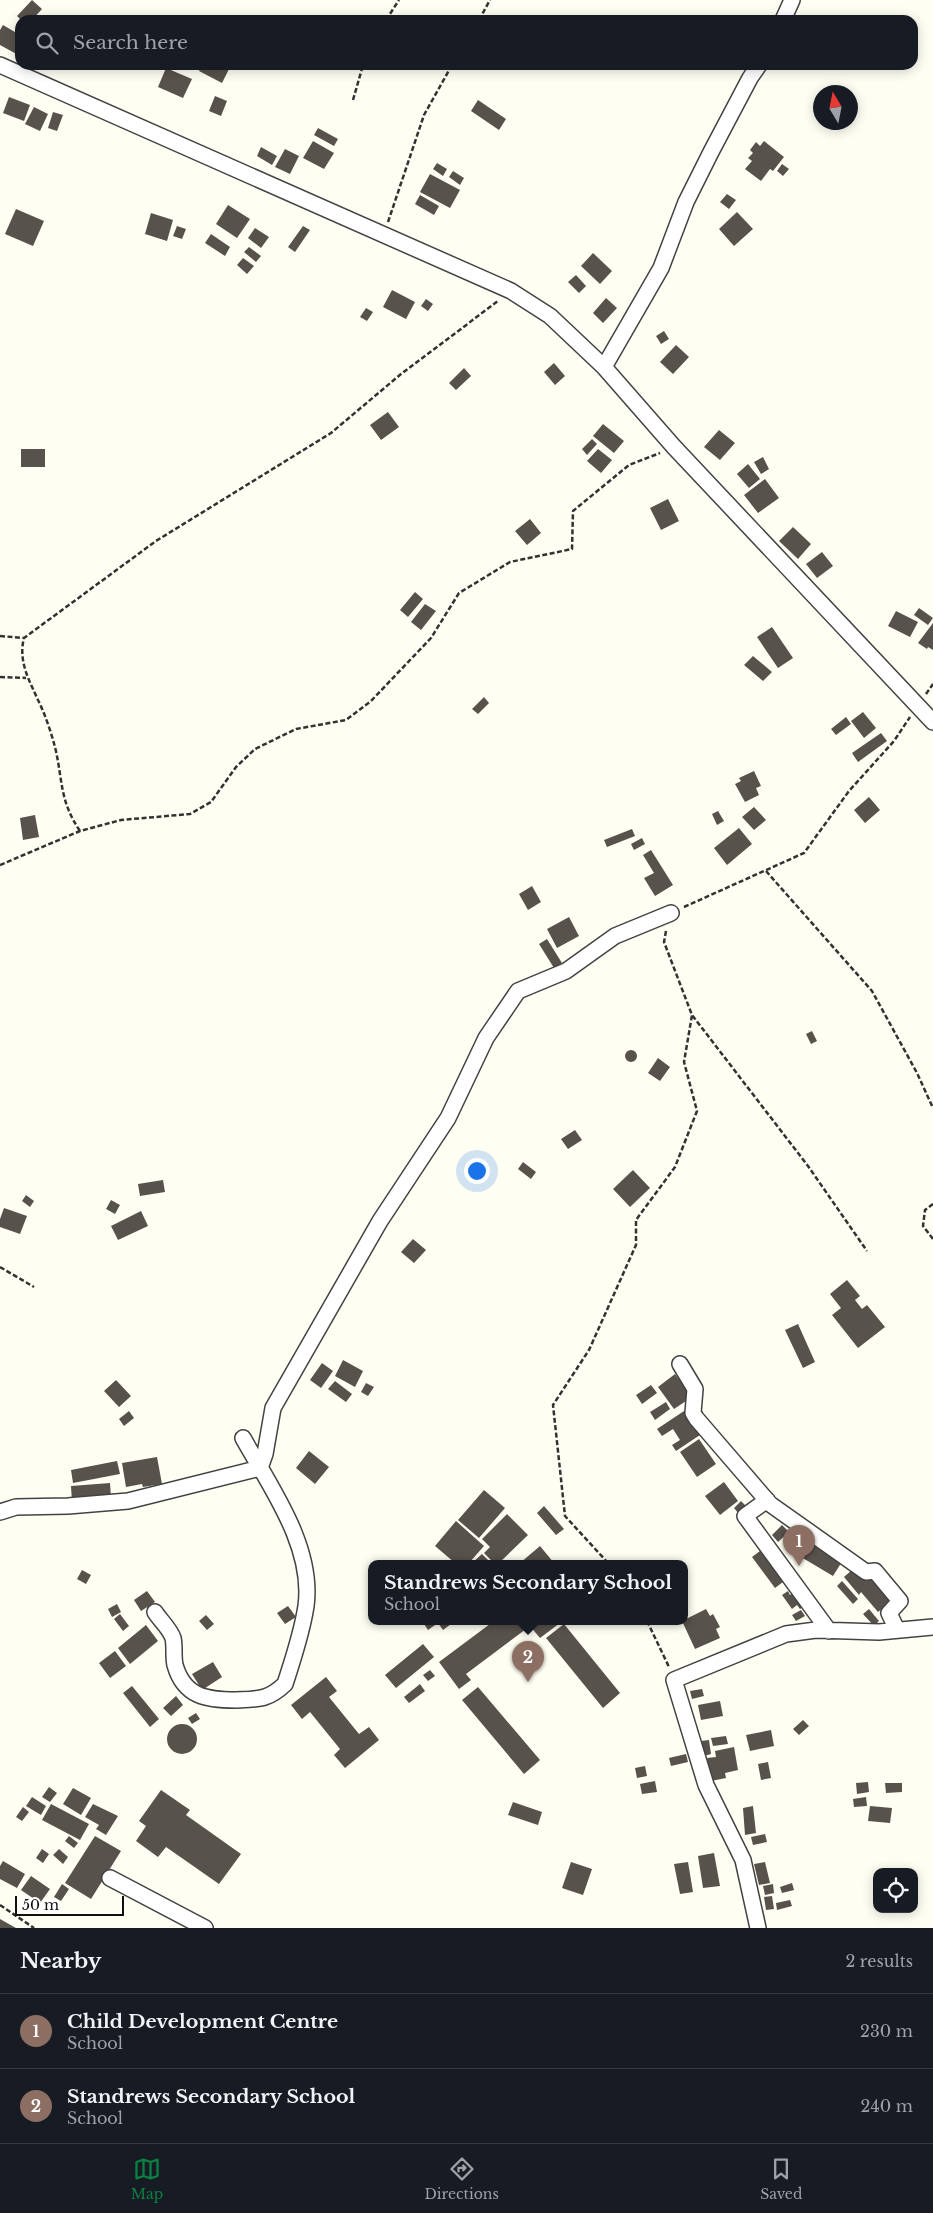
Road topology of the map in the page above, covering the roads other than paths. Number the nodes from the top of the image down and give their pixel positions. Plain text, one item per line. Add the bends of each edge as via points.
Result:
1 (792, 0) edge
2 (785, 15) edge
3 (0, 64) edge
4 (756, 70) edge
5 (604, 367) junction
6 (933, 722) edge
7 (671, 913) road end
8 (680, 1364) dead end
9 (243, 1438) dead end
10 (260, 1468) junction
11 (767, 1500) junction
12 (0, 1512) edge
13 (155, 1612) dead end
14 (933, 1627) edge
15 (897, 1630) junction
16 (829, 1631) junction
17 (110, 1878) dead end
18 (205, 1928) edge
19 (758, 1928) edge

1 - 2 street
3 - 5 street via 511,291 550,316
4 - 5 street via 686,202 661,268
5 - 6 street via 674,447
7 - 10 street via 615,936 566,971 518,990 486,1038 448,1118 380,1221 273,1408
8 - 11 street via 695,1389 693,1413 696,1418
9 - 10 street
10 - 12 street via 128,1501 16,1507
10 - 13 street via 298,1539 306,1579 306,1605 285,1684 265,1699 214,1700 199,1697 179,1676 172,1637
11 - 15 street via 866,1572 875,1571 900,1601 889,1613
11 - 16 street via 745,1516
14 - 15 street
15 - 16 street
16 - 19 street via 786,1634 674,1680 706,1785 743,1860
17 - 18 street

